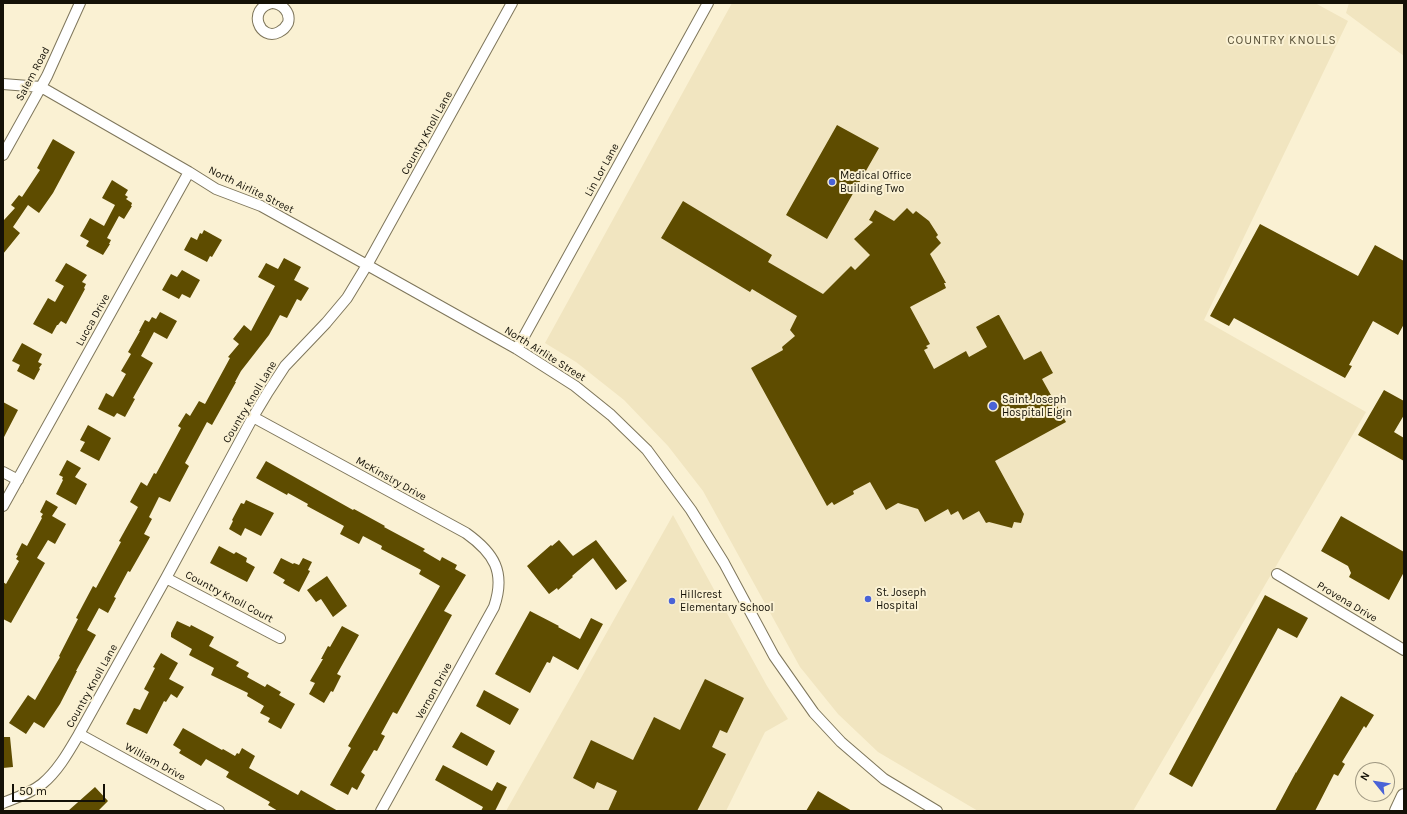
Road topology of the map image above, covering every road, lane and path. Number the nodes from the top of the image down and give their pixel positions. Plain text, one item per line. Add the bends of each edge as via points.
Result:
1 (80, 3) edge
2 (512, 3) edge
3 (708, 3) edge
4 (3, 84) edge
5 (41, 87) junction
6 (3, 155) edge
7 (189, 172) junction
8 (367, 265) junction
9 (517, 349) junction
10 (253, 417) junction
11 (3, 472) edge
12 (18, 480) junction
13 (3, 506) edge
14 (1277, 574) dead end
15 (166, 578) junction
16 (499, 579) joint
17 (280, 638) dead end
18 (1404, 650) edge
19 (79, 734) junction
20 (1404, 796) edge
21 (3, 803) edge
22 (219, 811) edge
23 (381, 811) edge
24 (937, 811) edge
25 (1397, 811) edge

1 - 5 street, Salem Road
2 - 8 street, Country Knoll Lane
3 - 9 street, Lin Lor Lane
4 - 5 street, North Airlite Street
5 - 6 street, Salem Road
5 - 7 street, North Airlite Street
7 - 8 street, North Airlite Street via 216,189 261,206
7 - 12 street, Lucca Drive
8 - 9 street, North Airlite Street
8 - 10 street, Country Knoll Lane via 347,298 286,366
9 - 24 street, North Airlite Street via 575,386 611,415 646,450 691,510 724,563 774,656 814,714 841,742 884,779
10 - 15 street, Country Knoll Lane
10 - 16 street, McKinstry Drive via 466,533 479,542 495,560
11 - 12 street
12 - 13 street, Lucca Drive
14 - 18 street, Provena Drive
15 - 17 street, Country Knoll Court
15 - 19 street, Country Knoll Lane
16 - 23 street, Vernon Drive via 497,598 489,617
19 - 21 street, Country Knoll Lane via 64,758 43,783
19 - 22 street, William Drive
20 - 25 main road

